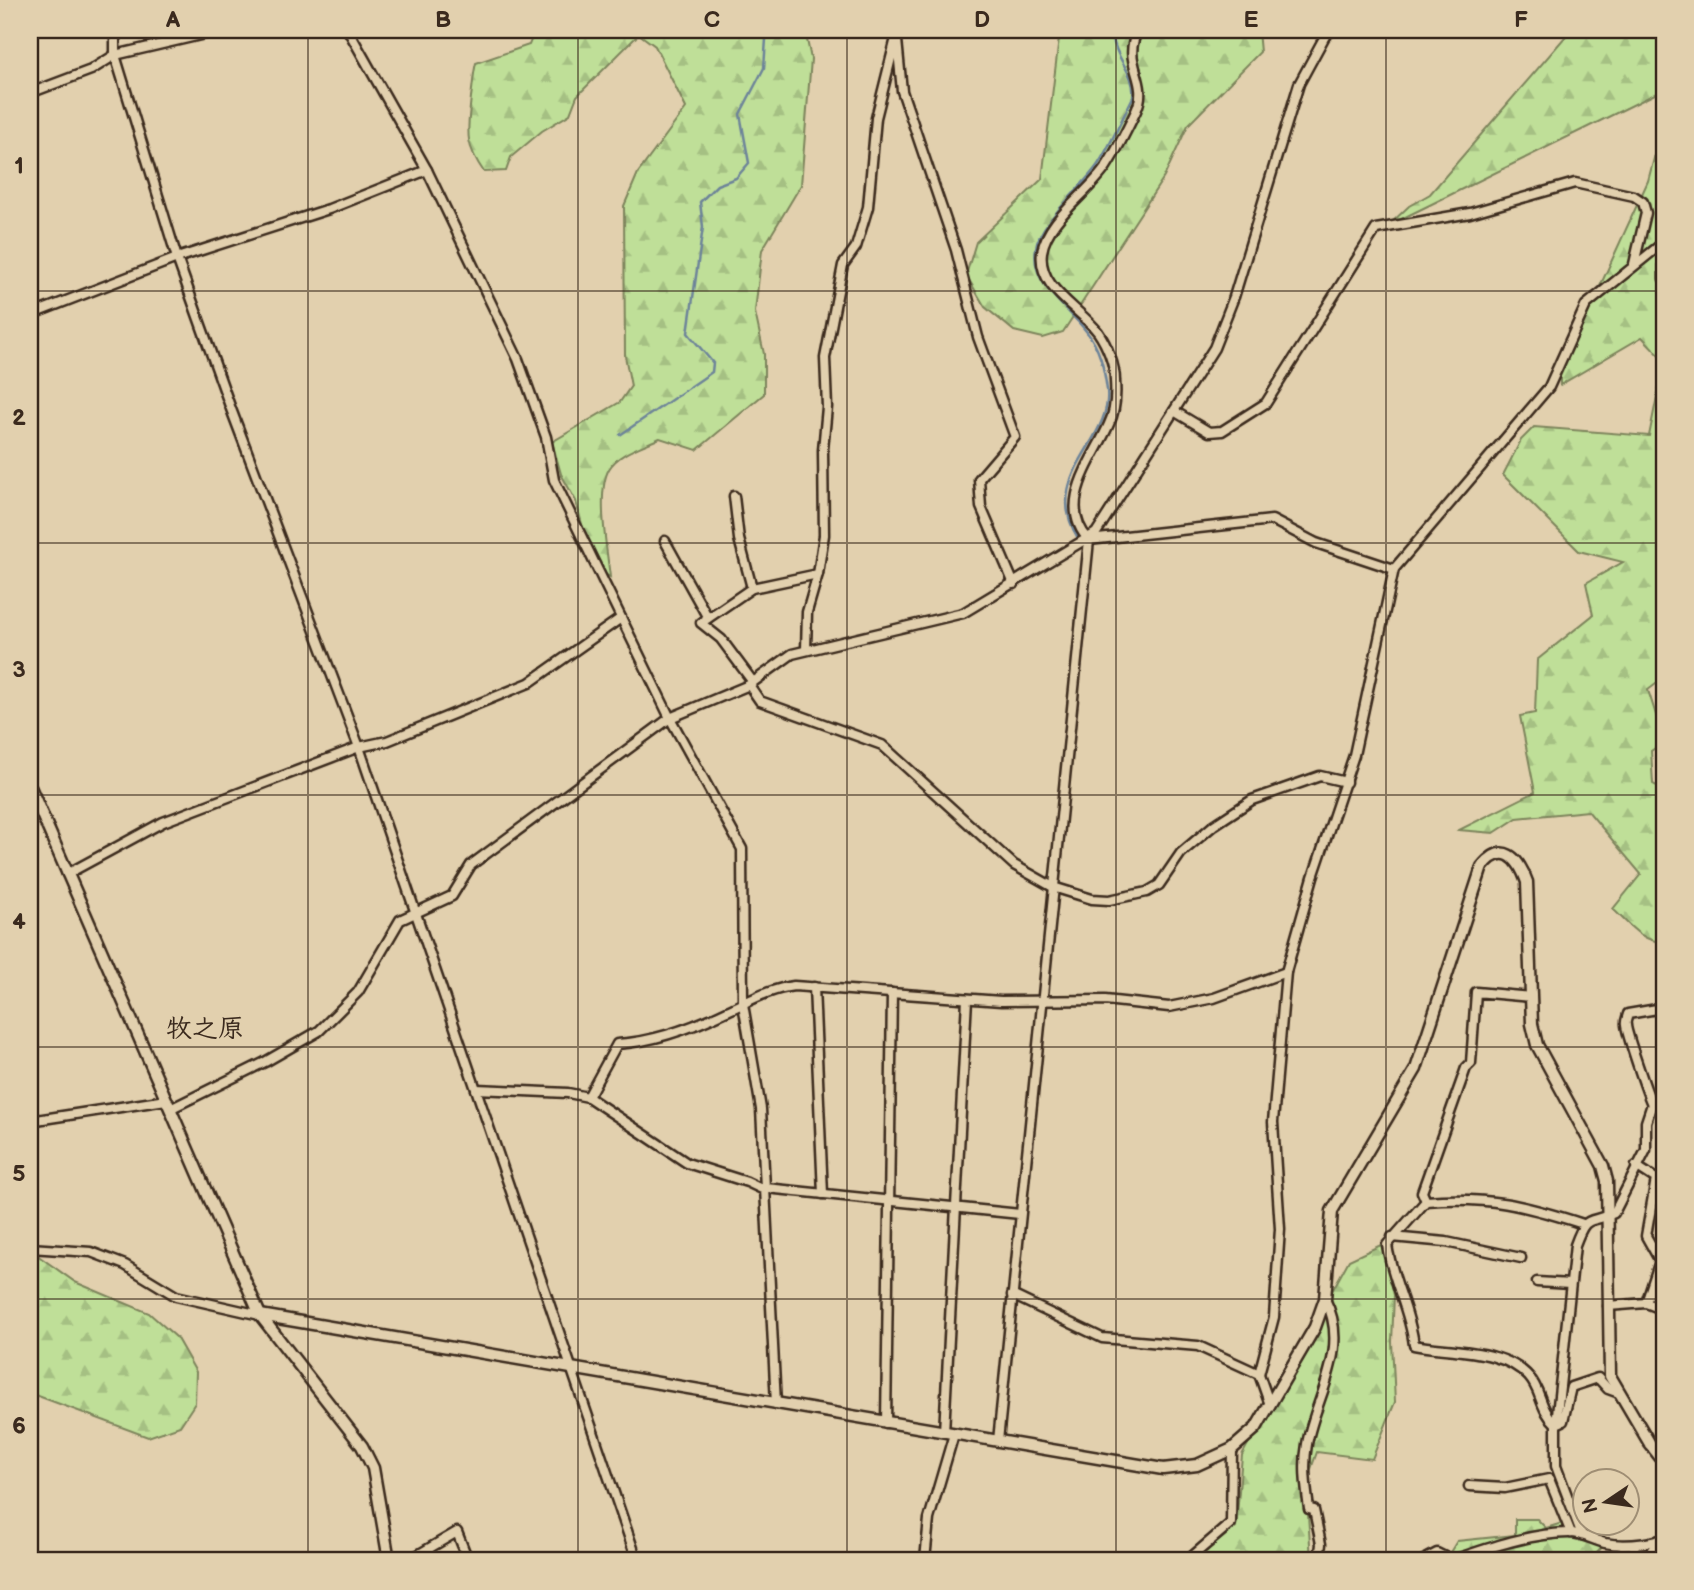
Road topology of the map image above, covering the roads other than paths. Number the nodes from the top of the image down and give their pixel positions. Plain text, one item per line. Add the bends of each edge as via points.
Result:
1 (115, 30) edge
2 (222, 30) edge
3 (348, 30) edge
4 (1138, 30) edge
5 (1332, 30) edge
6 (896, 34) edge
7 (115, 55) junction
8 (30, 93) edge
9 (427, 170) junction
10 (1664, 242) edge
11 (177, 258) junction
12 (1664, 261) edge
13 (1634, 264) junction
14 (1664, 279) edge
15 (30, 315) edge
16 (1174, 411) junction
17 (734, 496) dead end
18 (1089, 540) junction
19 (665, 541) dead end
20 (1394, 569) junction
21 (818, 574) junction
22 (1014, 584) junction
23 (751, 588) junction
24 (621, 618) junction
25 (708, 618) junction
26 (806, 650) junction
27 (751, 684) junction
28 (670, 718) junction
29 (359, 747) junction
30 (1346, 782) junction
31 (30, 787) edge
32 (67, 874) junction
33 (1053, 887) junction
34 (416, 915) junction
35 (1286, 972) junction
36 (814, 987) junction
37 (892, 993) junction
38 (1531, 997) junction
39 (967, 999) junction
40 (1041, 1000) junction
41 (1664, 1001) edge
42 (743, 1004) junction
43 (476, 1089) junction
44 (1664, 1095) edge
45 (588, 1097) junction
46 (1652, 1104) junction
47 (168, 1105) junction
48 (30, 1121) edge
49 (1636, 1166) junction
50 (766, 1189) junction
51 (823, 1194) junction
52 (889, 1200) junction
53 (1426, 1201) junction
54 (956, 1207) junction
55 (1020, 1214) junction
56 (1608, 1216) junction
57 (1583, 1224) junction
58 (1392, 1237) junction
59 (30, 1248) edge
60 (1521, 1258) dead end
61 (1662, 1260) edge
62 (1537, 1282) dead end
63 (1570, 1284) junction
64 (1012, 1295) junction
65 (1325, 1299) junction
66 (1646, 1303) junction
67 (1608, 1306) junction
68 (1664, 1310) edge
69 (260, 1315) junction
70 (572, 1369) junction
71 (1259, 1374) junction
72 (1619, 1393) junction
73 (776, 1404) junction
74 (1270, 1405) junction
75 (886, 1423) junction
76 (1556, 1424) junction
77 (949, 1433) junction
78 (998, 1440) junction
79 (1232, 1449) junction
80 (1664, 1462) edge
81 (1469, 1486) dead end
82 (1572, 1508) edge
83 (1571, 1533) joint
84 (1591, 1538) edge
85 (1661, 1540) edge
86 (1633, 1545) junction
87 (389, 1560) edge
88 (409, 1560) edge
89 (468, 1560) edge
90 (636, 1560) edge
91 (925, 1560) edge
92 (1188, 1560) edge
93 (1319, 1560) edge
94 (1361, 1560) edge
95 (1375, 1560) edge
96 (1424, 1560) edge
97 (1452, 1560) edge
98 (1638, 1560) edge
99 (1645, 1560) edge

1 - 7 street
2 - 7 street
3 - 9 street
4 - 18 street via 1130,56 1141,96 1137,109 1105,168 1047,237 1042,253 1045,276 1098,332 1111,357 1115,380 1111,421 1079,486 1075,514
5 - 16 street via 1299,84 1214,348
6 - 21 street via 876,118 868,207 856,247 843,265 825,358 824,535
6 - 22 street via 902,91 956,250 978,337 1015,437 979,479 981,507
7 - 8 street
7 - 11 street
9 - 11 street via 283,225
9 - 24 street via 518,359 546,437 554,480
10 - 13 street
11 - 15 street
11 - 29 street
12 - 14 street
13 - 16 street via 1646,213 1643,202 1575,183 1470,213 1376,229 1265,403 1222,431 1209,432
13 - 20 street via 1586,304 1549,387
16 - 18 street
17 - 23 street
18 - 20 street via 1272,520 1316,543
18 - 22 street
18 - 33 street
19 - 25 street
20 - 30 street
21 - 23 street
21 - 26 street via 807,612
22 - 26 street via 963,613
23 - 25 street
24 - 28 street
24 - 29 street via 529,683 387,741
25 - 27 street via 701,623 721,639
26 - 27 street via 792,654
27 - 28 street
27 - 33 street via 760,701 882,745 1014,865
28 - 34 street via 471,865 452,896
28 - 42 street via 743,849
29 - 32 street via 163,822
29 - 34 street
30 - 33 street via 1320,775 1252,800 1181,853 1159,885 1147,892 1109,900
30 - 35 street
31 - 32 street
32 - 47 street
33 - 40 street
34 - 43 street
34 - 47 street via 400,920 358,992 319,1031 203,1095
35 - 40 street via 1214,998 1169,1007
35 - 71 street via 1273,1122 1280,1229 1274,1317
36 - 37 street
36 - 42 street via 772,989
36 - 51 street
37 - 39 street
37 - 52 street
38 - 53 street via 1476,992 1471,1063 1422,1192
38 - 56 street via 1536,1045 1603,1166
38 - 65 street via 1527,882 1521,865 1509,855 1499,854 1482,867 1416,1069 1332,1211
39 - 40 street
39 - 54 street
40 - 55 street
41 - 46 street via 1657,1009 1628,1014 1625,1026
42 - 45 street via 641,1043 617,1045
42 - 50 street via 761,1109
43 - 45 street
43 - 70 street
44 - 46 street
45 - 50 street via 687,1163
46 - 49 street via 1646,1122 1646,1150
47 - 48 street
47 - 69 street
49 - 56 street via 1614,1213
49 - 61 street via 1656,1179 1646,1236
50 - 51 street
50 - 73 street
51 - 52 street
52 - 54 street
52 - 75 street
53 - 57 street via 1491,1199
53 - 58 street
54 - 55 street
54 - 77 street
55 - 64 street
56 - 57 street
56 - 67 street
57 - 63 street
58 - 60 street via 1446,1242
58 - 76 street via 1387,1245 1391,1267 1414,1345 1498,1358 1519,1368 1531,1379 1545,1414
59 - 69 street via 99,1254 176,1296
61 - 66 street
62 - 63 street
63 - 76 street
64 - 71 street via 1102,1338 1198,1346
64 - 78 street
65 - 74 street via 1315,1327
65 - 93 street via 1332,1312 1334,1363 1308,1440 1304,1471 1309,1509 1314,1510 1321,1544
66 - 67 street
66 - 68 street
67 - 72 street via 1608,1362
69 - 70 street
69 - 87 street via 362,1446 373,1468
70 - 73 street
70 - 90 street
71 - 74 street
72 - 76 street via 1598,1378 1570,1387 1563,1421
72 - 80 street
73 - 75 street
74 - 79 street via 1256,1427
75 - 77 street
76 - 82 street via 1556,1466
77 - 78 street
77 - 91 street via 929,1519
78 - 79 street via 1163,1469 1196,1465
79 - 92 street via 1231,1523
81 - 83 street via 1505,1488 1549,1479
83 - 97 street
84 - 86 street
85 - 86 street
85 - 99 street
86 - 98 street
88 - 89 street via 457,1532
94 - 95 street
96 - 97 street via 1437,1553

